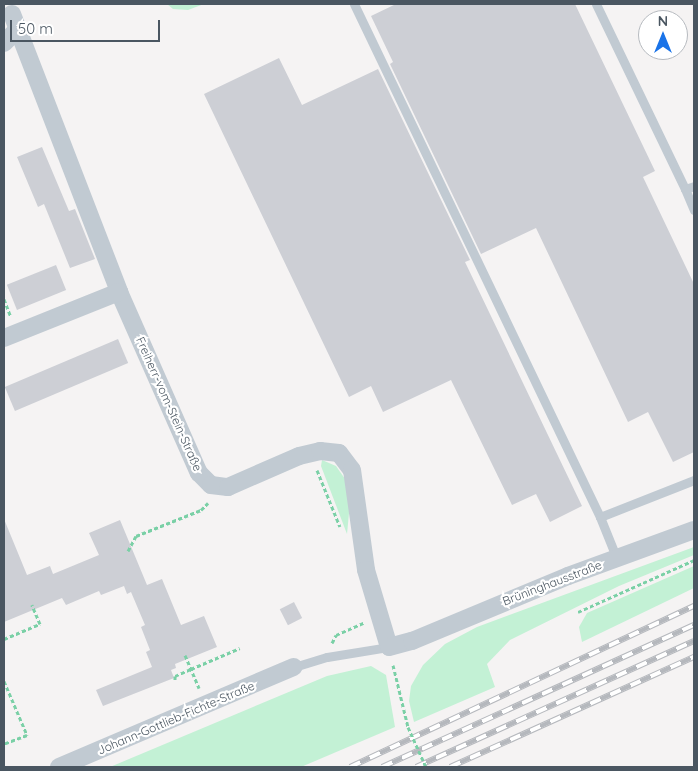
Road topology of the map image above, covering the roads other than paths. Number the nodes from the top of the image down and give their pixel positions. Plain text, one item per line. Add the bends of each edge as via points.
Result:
1 (354, 4) edge
2 (596, 4) edge
3 (4, 43) edge
4 (694, 186) edge
5 (685, 189) junction
6 (694, 210) edge
7 (119, 292) junction
8 (4, 338) edge
9 (694, 480) edge
10 (600, 517) junction
11 (694, 530) edge
12 (617, 559) junction
13 (389, 647) junction
14 (294, 668) joint
15 (59, 767) edge

1 - 10 lane
2 - 5 lane
3 - 7 street, Freiherr-vom-Stein-Straße via 15,22
4 - 5 lane
5 - 6 lane
7 - 8 street
7 - 13 street, Freiherr-vom-Stein-Straße via 199,473 211,485 228,487 320,450 338,453 352,470 366,570
9 - 10 lane
10 - 12 lane
11 - 12 street, Brüninghausstraße
12 - 13 street, Brüninghausstraße via 505,600 412,641
13 - 14 lane via 327,657
14 - 15 street, Johann-Gottlieb-Fichte-Straße

